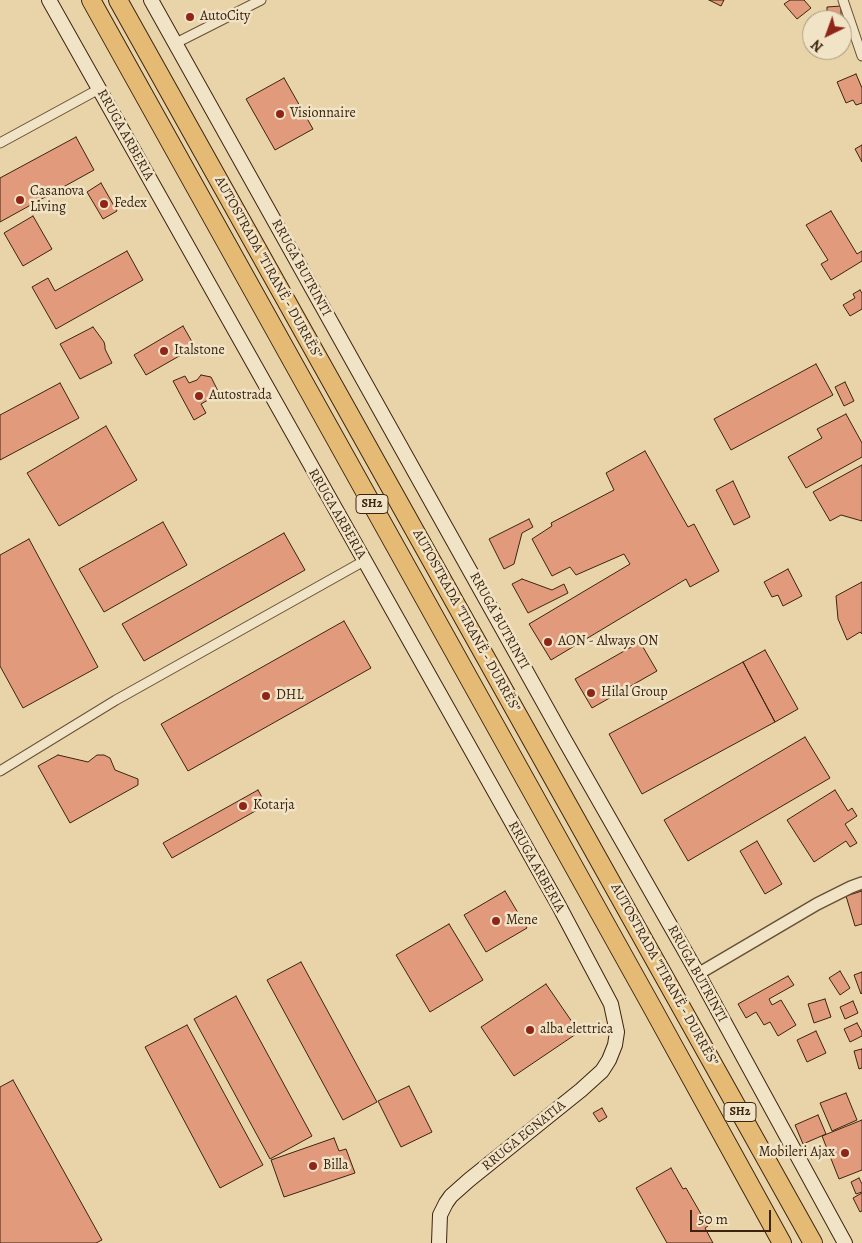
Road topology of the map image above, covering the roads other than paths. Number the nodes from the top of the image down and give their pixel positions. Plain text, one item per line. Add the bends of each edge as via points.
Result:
1 (49, 0) edge
2 (91, 0) edge
3 (118, 0) edge
4 (151, 0) edge
5 (261, 0) edge
6 (844, 0) edge
7 (176, 43) junction
8 (862, 56) edge
9 (99, 89) junction
10 (0, 143) edge
11 (364, 561) junction
12 (0, 772) edge
13 (862, 883) edge
14 (698, 974) junction
15 (617, 1032) joint
16 (439, 1243) edge
17 (782, 1243) edge
18 (813, 1243) edge
19 (845, 1243) edge

1 - 9 main road, RRUGA ARBERIA
2 - 17 highway, AUTOSTRADA "TIRANË - DURRËS" / SH2
3 - 18 highway, AUTOSTRADA "TIRANË - DURRËS" / SH2
4 - 7 main road, RRUGA BUTRINTI
5 - 7 street
6 - 8 street
7 - 14 main road, RRUGA BUTRINTI
9 - 10 street
9 - 11 main road, RRUGA ARBERIA
11 - 12 street via 116,700
11 - 15 main road, RRUGA ARBERIA via 563,914 611,1004
13 - 14 street via 817,904
14 - 19 main road, RRUGA BUTRINTI
15 - 16 main road, RRUGA EGNATIA via 609,1060 593,1080 451,1196 440,1215

